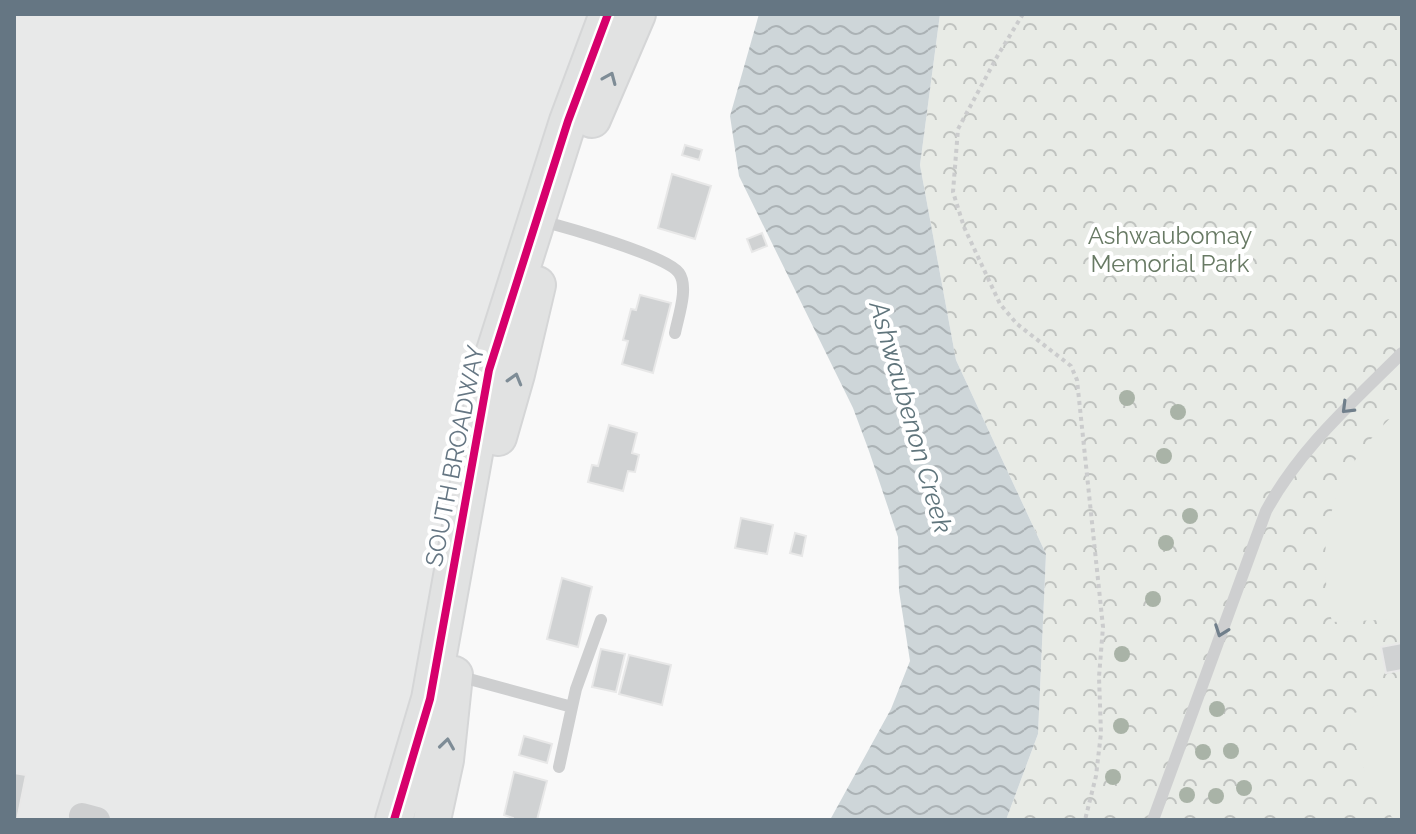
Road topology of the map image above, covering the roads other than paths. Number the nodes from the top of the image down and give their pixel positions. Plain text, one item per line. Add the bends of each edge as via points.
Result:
1 (608, 14) edge
2 (637, 14) edge
3 (545, 222) junction
4 (675, 333) dead end
5 (1402, 353) edge
6 (601, 620) dead end
7 (445, 672) junction
8 (572, 707) junction
9 (559, 767) dead end
10 (394, 820) edge
11 (432, 820) edge
12 (1153, 820) edge

1 - 3 street, SOUTH BROADWAY via 568,121
3 -> 2 street, SOUTH BROADWAY
3 - 4 lane via 661,259 679,272 683,287
3 - 7 street, SOUTH BROADWAY via 489,370
5 -> 12 lane via 1310,444 1266,511
6 - 8 lane
7 - 8 lane
7 - 10 street, SOUTH BROADWAY
11 -> 7 street, SOUTH BROADWAY via 445,760
8 - 9 lane

